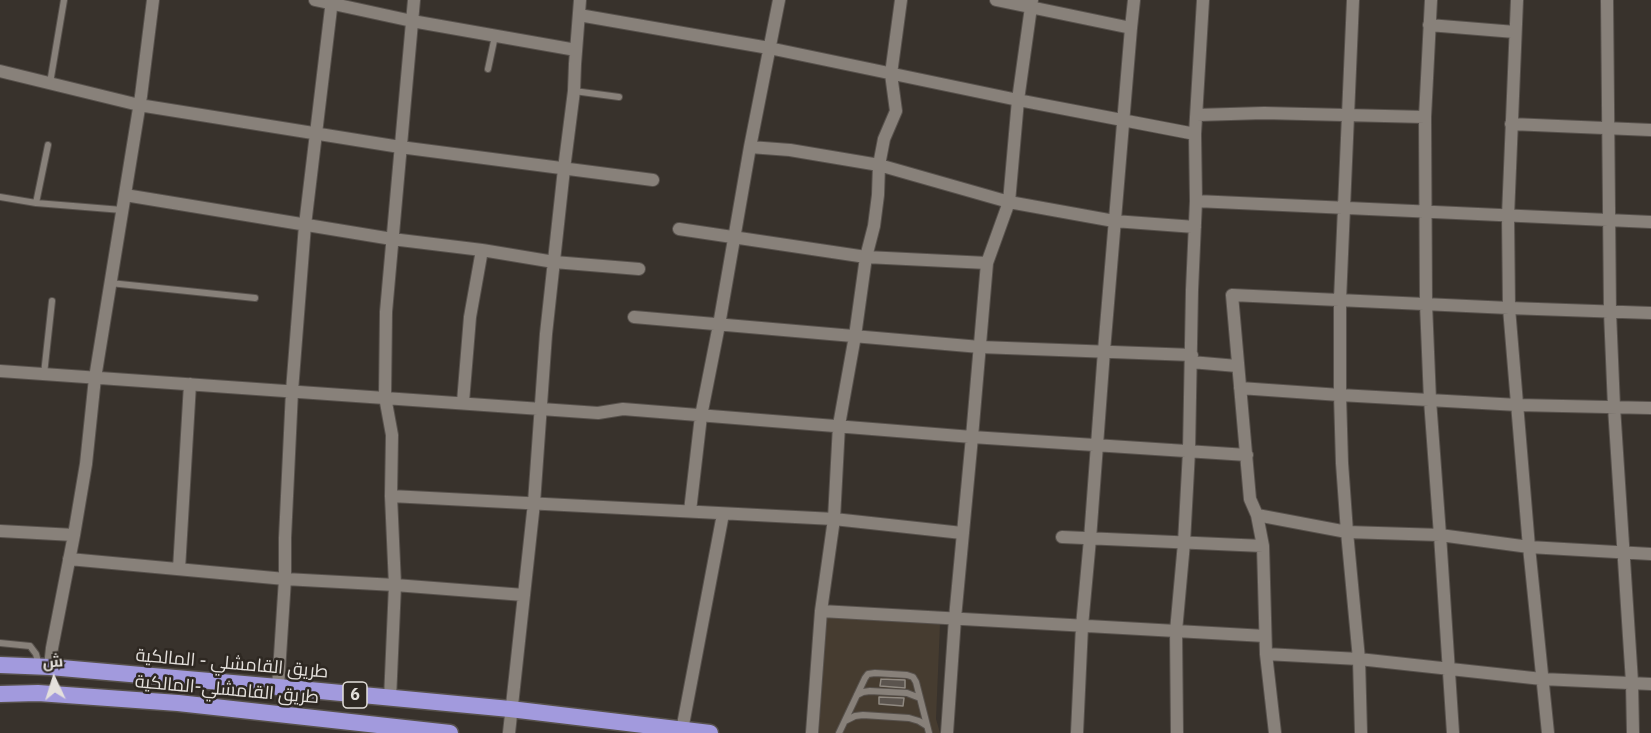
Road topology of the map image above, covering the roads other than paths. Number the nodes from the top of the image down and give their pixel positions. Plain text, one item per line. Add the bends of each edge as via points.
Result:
1 (64, 0) edge
2 (153, 0) edge
3 (315, 0) edge
4 (414, 0) edge
5 (580, 0) edge
6 (779, 0) edge
7 (901, 0) edge
8 (996, 0) edge
9 (1134, 0) edge
10 (1203, 0) edge
11 (1353, 0) edge
12 (1431, 0) edge
13 (1517, 0) edge
14 (1607, 0) edge
15 (332, 2) edge
16 (1032, 4) edge
17 (579, 15) junction
18 (412, 21) junction
19 (1429, 25) junction
20 (1131, 28) junction
21 (1515, 32) junction
22 (495, 36) junction
23 (769, 48) junction
24 (576, 50) junction
25 (488, 69) dead end
26 (0, 71) edge
27 (891, 75) junction
28 (50, 83) junction
29 (574, 91) junction
30 (619, 97) dead end
31 (1018, 100) junction
32 (139, 105) junction
33 (1197, 115) junction
34 (1349, 115) junction
35 (1425, 117) junction
36 (1123, 121) junction
37 (1512, 124) junction
38 (1607, 128) junction
39 (1651, 130) edge
40 (315, 133) junction
41 (1195, 135) junction
42 (48, 145) dead end
43 (400, 147) junction
44 (750, 147) junction
45 (879, 165) junction
46 (564, 169) junction
47 (653, 180) dead end
48 (125, 195) junction
49 (0, 197) edge
50 (1196, 201) junction
51 (1009, 202) junction
52 (36, 203) junction
53 (1343, 208) junction
54 (122, 210) junction
55 (1425, 212) junction
56 (1508, 216) junction
57 (1114, 220) junction
58 (1608, 221) junction
59 (1651, 222) edge
60 (305, 225) junction
61 (1195, 226) junction
62 (679, 229) dead end
63 (735, 237) junction
64 (392, 239) junction
65 (482, 250) junction
66 (866, 257) junction
67 (554, 262) junction
68 (987, 263) junction
69 (639, 269) dead end
70 (110, 283) junction
71 (255, 298) dead end
72 (1340, 300) junction
73 (52, 301) dead end
74 (1426, 304) junction
75 (1509, 308) junction
76 (1610, 312) junction
77 (1651, 313) edge
78 (634, 317) dead end
79 (719, 325) junction
80 (855, 336) junction
81 (980, 347) junction
82 (1104, 351) junction
83 (1192, 358) junction
84 (1237, 366) junction
85 (0, 371) edge
86 (44, 374) junction
87 (95, 378) junction
88 (190, 384) junction
89 (1240, 388) junction
90 (292, 391) junction
91 (1340, 396) junction
92 (385, 397) junction
93 (1430, 400) junction
94 (463, 402) junction
95 (1518, 405) junction
96 (1614, 407) junction
97 (541, 408) junction
98 (1651, 408) edge
99 (700, 416) junction
100 (839, 425) junction
101 (972, 437) junction
102 (1096, 445) junction
103 (1189, 451) junction
104 (1247, 455) junction
105 (392, 496) junction
106 (534, 502) junction
107 (690, 511) junction
108 (723, 514) junction
109 (1257, 515) junction
110 (834, 519) junction
111 (0, 531) edge
112 (1347, 532) junction
113 (962, 533) junction
114 (74, 535) junction
115 (1440, 535) junction
116 (1062, 537) dead end
117 (1090, 539) junction
118 (1184, 543) junction
119 (1263, 546) junction
120 (1529, 547) junction
121 (1624, 551) junction
122 (1651, 554) edge
123 (69, 559) junction
124 (179, 569) junction
125 (285, 579) junction
126 (395, 585) junction
127 (524, 595) junction
128 (821, 611) junction
129 (955, 618) junction
130 (1082, 626) junction
131 (1176, 631) junction
132 (1265, 636) junction
133 (0, 643) edge
134 (1266, 654) junction
135 (1359, 659) junction
136 (0, 665) edge
137 (45, 667) junction
138 (1449, 668) junction
139 (1542, 679) junction
140 (1632, 682) junction
141 (1651, 684) edge
142 (278, 687) junction
143 (0, 694) edge
144 (856, 696) junction
145 (920, 698) junction
146 (390, 699) junction
147 (510, 709) junction
148 (845, 721) junction
149 (682, 730) junction
150 (928, 730) edge
151 (450, 733) edge
152 (508, 733) edge
153 (710, 733) edge
154 (812, 733) edge
155 (839, 733) edge
156 (947, 733) edge
157 (1077, 733) edge
158 (1177, 733) edge
159 (1275, 733) edge
160 (1361, 733) edge
161 (1453, 733) edge
162 (1548, 733) edge
163 (1633, 733) edge

1 - 28 lane
2 - 32 street
3 - 15 street
4 - 18 street
5 - 17 street
6 - 23 street
7 - 27 street
8 - 16 street
9 - 20 street
10 - 33 street
11 - 34 street
12 - 19 street
13 - 21 street
14 - 38 street
15 - 18 street
15 - 40 street
16 - 20 street
16 - 31 street
17 - 23 street
17 - 24 street
18 - 22 street
18 - 43 street
19 - 21 street
19 - 35 street
20 - 36 street
21 - 37 street
22 - 24 street
22 - 25 lane
23 - 27 street
23 - 44 street
24 - 29 street
26 - 28 street
27 - 31 street
27 - 45 street via 896,111 884,139
28 - 32 street
29 - 30 lane
29 - 46 street
31 - 36 street
31 - 51 street
32 - 40 street
32 - 48 street
33 - 34 street
33 - 41 street
34 - 35 street
34 - 53 street
35 - 55 street
36 - 41 street
36 - 57 street
37 - 38 street
37 - 56 street
38 - 39 street
38 - 58 street
40 - 43 street
40 - 60 street
41 - 50 street
42 - 52 lane
43 - 46 street
43 - 64 street
44 - 45 street
44 - 63 street
45 - 51 street
45 - 66 street via 878,195
46 - 47 street
46 - 67 street
48 - 54 street
48 - 60 street
49 - 52 lane
50 - 53 street
50 - 61 street
51 - 57 street
51 - 68 street
52 - 54 lane
53 - 55 street
53 - 72 street
54 - 70 street
55 - 56 street
55 - 74 street
56 - 58 street
56 - 75 street
57 - 61 street
57 - 82 street
58 - 59 street
58 - 76 street
60 - 64 street
60 - 90 street
61 - 83 street
62 - 63 street
63 - 66 street
63 - 79 street
64 - 65 street
64 - 92 street
65 - 67 street
65 - 94 street via 470,317
66 - 68 street
66 - 80 street
67 - 69 street
67 - 97 street
68 - 81 street
70 - 71 lane
70 - 87 street
72 - 74 street
72 - 84 street via 1232,295
72 - 91 street
73 - 86 lane
74 - 75 street
74 - 93 street
75 - 76 street
75 - 95 street
76 - 77 street
76 - 96 street
78 - 79 street
79 - 80 street
79 - 99 street
80 - 81 street
80 - 100 street
81 - 82 street
81 - 101 street
82 - 83 street
82 - 102 street
83 - 84 street
83 - 103 street
84 - 89 street
85 - 86 street
86 - 87 street
87 - 88 street
87 - 114 street
88 - 90 street
88 - 124 street
89 - 91 street
89 - 104 street
90 - 92 street
90 - 125 street
91 - 93 street
91 - 112 street
92 - 94 street
92 - 105 street via 392,435
93 - 95 street
93 - 115 street
94 - 97 street
95 - 96 street
95 - 120 street
96 - 98 street
96 - 121 street
97 - 99 street via 598,412 623,409
97 - 106 street
99 - 100 street
99 - 107 street
100 - 101 street
100 - 110 street
101 - 102 street
101 - 113 street
102 - 103 street
102 - 117 street
103 - 104 street
103 - 118 street
104 - 109 street via 1250,499
105 - 106 street
105 - 126 street
106 - 107 street
106 - 127 street
107 - 108 street
108 - 110 street
108 - 149 street
109 - 112 street
109 - 119 street
110 - 113 street
110 - 128 street
111 - 114 street
112 - 115 street
112 - 135 street
113 - 129 street
114 - 123 street
115 - 120 street
115 - 138 street
116 - 117 street
117 - 118 street
117 - 130 street
118 - 119 street
118 - 131 street
119 - 132 street
120 - 121 street
120 - 139 street
121 - 122 street
121 - 140 street
123 - 124 street
123 - 137 street
124 - 125 street
125 - 126 street
125 - 142 street
126 - 127 street
126 - 146 street
127 - 147 street
128 - 129 street
128 - 154 street
129 - 130 street
129 - 156 street
130 - 131 street
130 - 157 street
131 - 132 street
131 - 158 street
132 - 134 street
133 - 137 lane via 30,646
134 - 135 street
134 - 159 street
135 - 138 street
135 - 160 street
136 - 137 highway, طريق القامشلي - المالكية / 6
137 - 142 highway, طريق القامشلي - المالكية / 6
138 - 139 street
138 - 161 street
139 - 140 street
139 - 162 street
140 - 141 street
140 - 163 street
142 - 146 highway, طريق القامشلي - المالكية / 6
143 - 151 highway, طريق القامشلي-المالكية / 6 via 178,703
144 - 145 lane via 870,691 907,693
144 - 145 lane via 866,676 875,673 910,675
144 - 148 lane
145 - 150 lane
146 - 147 highway, طريق القامشلي - المالكية / 6
147 - 149 highway, طريق القامشلي - المالكية / 6
147 - 152 street
148 - 150 lane via 863,715 909,718
148 - 155 lane
149 - 153 highway, طريق القامشلي - المالكية / 6

